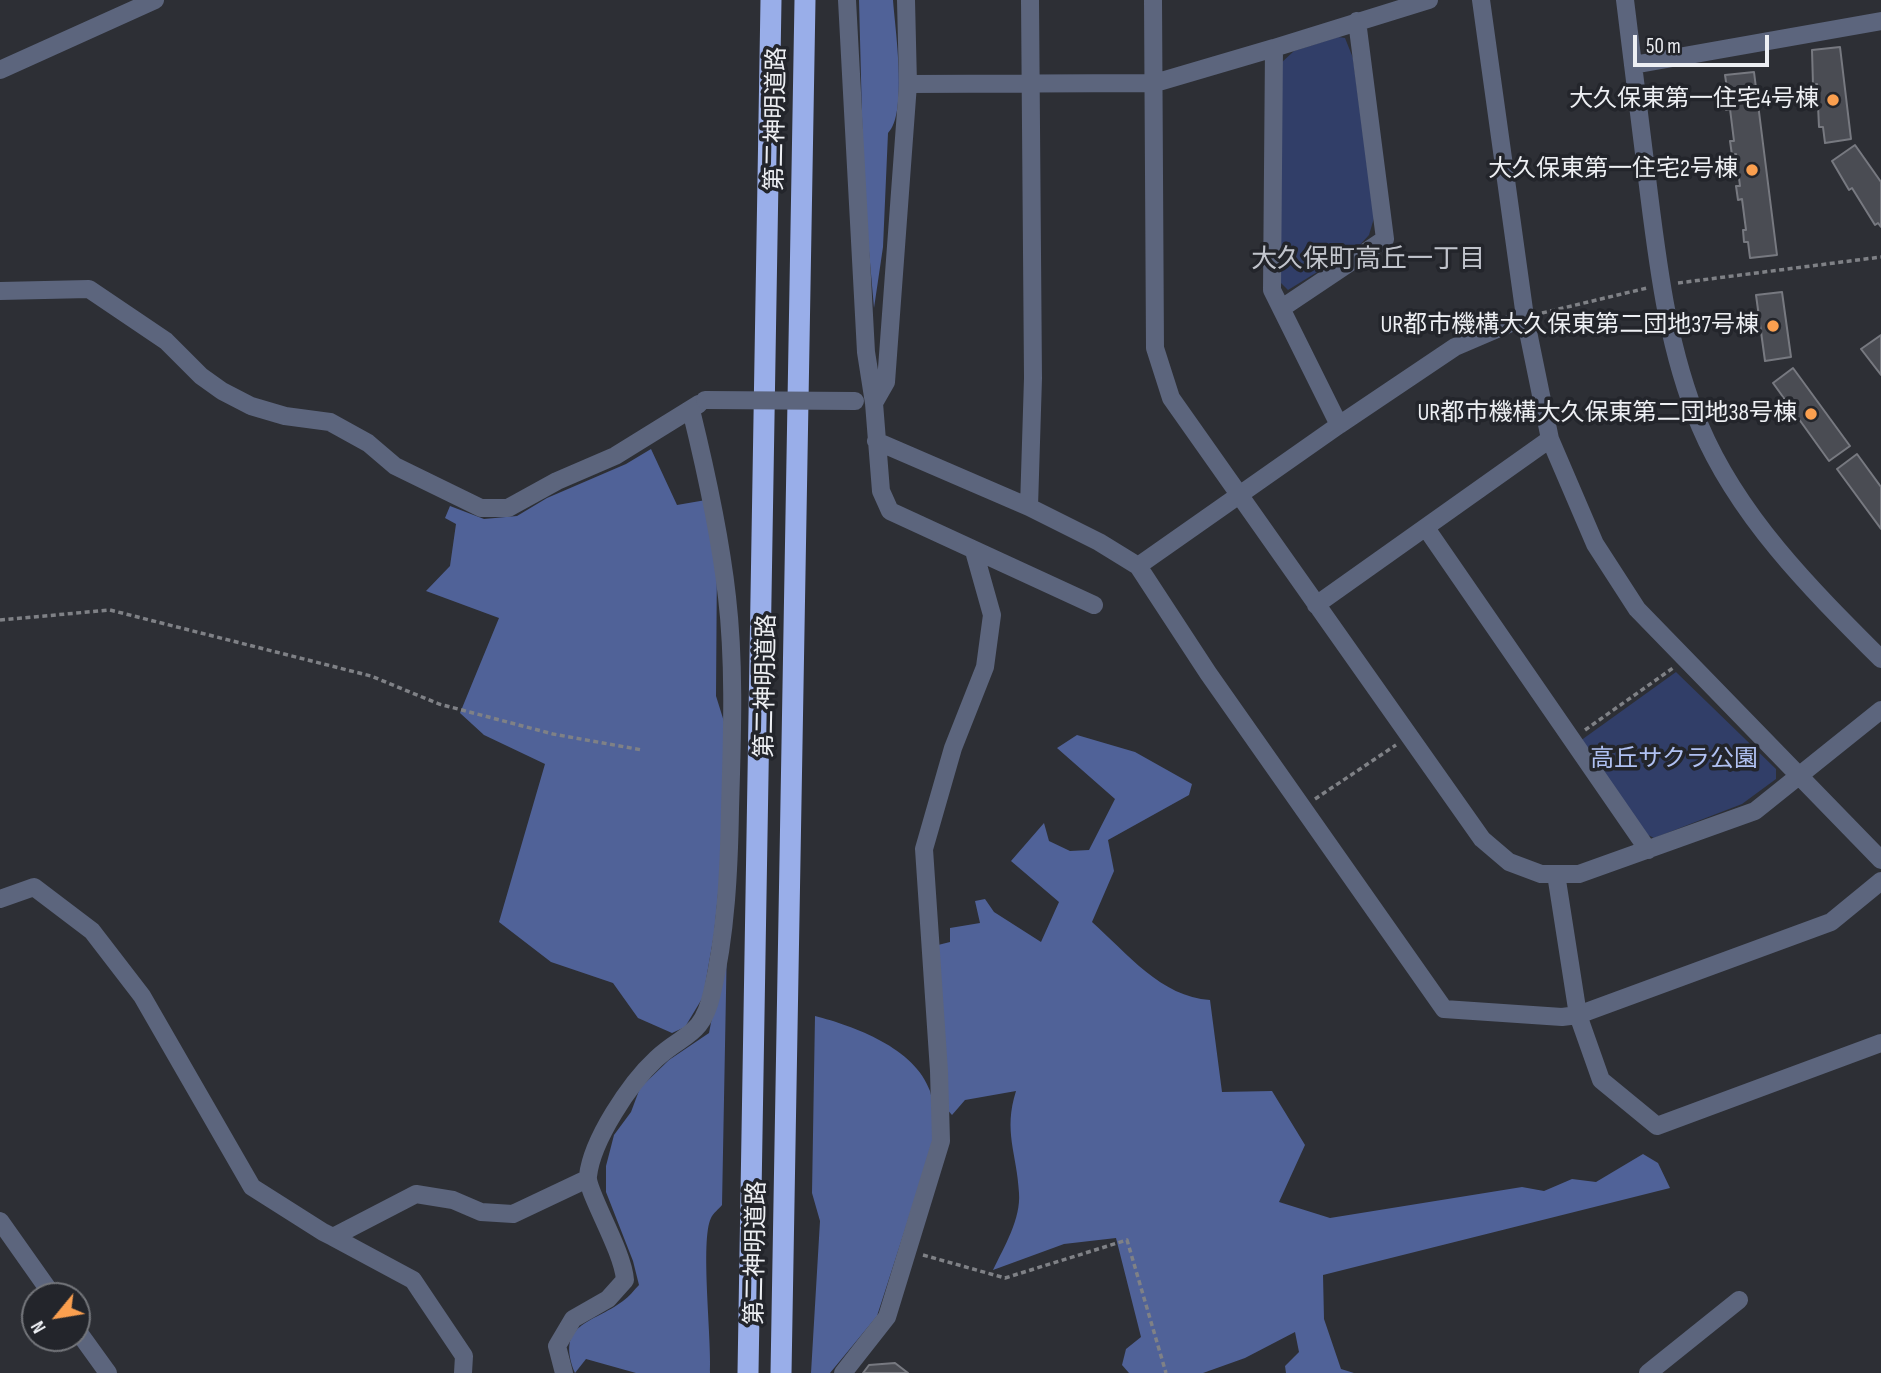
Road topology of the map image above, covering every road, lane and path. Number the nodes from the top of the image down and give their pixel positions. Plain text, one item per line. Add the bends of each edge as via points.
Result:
1 (155, 0) edge
2 (771, 0) edge
3 (805, 0) edge
4 (847, 0) edge
5 (906, 0) edge
6 (1030, 0) edge
7 (1153, 0) edge
8 (1429, 0) edge
9 (1481, 0) edge
10 (1625, 0) edge
11 (1357, 21) junction
12 (1881, 21) edge
13 (1274, 48) junction
14 (1633, 65) junction
15 (0, 70) edge
16 (1155, 83) junction
17 (908, 84) junction
18 (1030, 85) junction
19 (1881, 257) edge
20 (1661, 285) junction
21 (0, 291) edge
22 (1282, 309) junction
23 (1525, 317) junction
24 (874, 403) junction
25 (698, 405) junction
26 (1339, 425) junction
27 (1550, 439) junction
28 (876, 441) junction
29 (1240, 496) junction
30 (1029, 507) junction
31 (1426, 528) junction
32 (974, 551) junction
33 (1138, 566) junction
34 (1094, 605) dead end
35 (1316, 605) junction
36 (0, 620) edge
37 (1686, 659) junction
38 (1881, 659) edge
39 (1881, 710) edge
40 (1409, 737) junction
41 (1572, 740) junction
42 (642, 750) dead end
43 (1799, 775) junction
44 (1302, 808) junction
45 (1648, 850) junction
46 (1881, 860) edge
47 (1556, 874) junction
48 (1881, 881) edge
49 (0, 899) edge
50 (1578, 1014) junction
51 (1881, 1044) edge
52 (587, 1179) junction
53 (0, 1221) edge
54 (333, 1237) junction
55 (908, 1250) junction
56 (43, 1282) edge
57 (1740, 1300) dead end
58 (91, 1349) edge
59 (108, 1373) edge
60 (463, 1373) edge
61 (564, 1373) edge
62 (748, 1373) edge
63 (781, 1373) edge
64 (843, 1373) edge
65 (1166, 1373) edge
66 (1648, 1373) edge

1 - 15 street
2 - 62 highway, 第二神明道路
3 - 63 highway, 第二神明道路
4 - 24 street via 866,352
5 - 17 street
6 - 18 street
7 - 16 street
8 - 11 street
9 - 23 street
10 - 14 street
11 - 13 street
11 - 22 street via 1385,239
12 - 14 street
13 - 16 street
13 - 22 street via 1272,290
14 - 20 street
16 - 18 street
16 - 29 street via 1155,348 1171,398
17 - 18 street
17 - 24 street via 886,382
18 - 30 street via 1033,378
19 - 20 path
20 - 23 path
20 - 38 street via 1675,359 1701,428 1736,493 1789,565
21 - 25 street via 89,289 166,341 222,391 285,416 330,422 368,443 395,466 481,508 509,508 615,456
22 - 26 street
23 - 26 street via 1455,347
23 - 27 street
24 - 25 street, bridge
24 - 28 street
25 - 52 street via 727,598 732,742 729,857 712,994 700,1024 640,1075 596,1145
26 - 29 street
27 - 31 street
27 - 37 street via 1595,544 1637,609
28 - 30 street
28 - 32 street via 881,491 890,511
29 - 33 street
29 - 35 street
30 - 33 street
31 - 35 street
31 - 41 street
32 - 34 street
32 - 55 street via 992,615 985,667 953,748 924,849 941,1140
33 - 44 street
35 - 40 street
36 - 42 path via 110,610 371,676 439,704 540,731
37 - 41 path
37 - 43 street
39 - 43 street
40 - 44 path
40 - 47 street via 1482,839 1509,862 1541,874
41 - 45 street
43 - 45 street via 1755,811
43 - 46 street
44 - 50 street via 1444,1009 1562,1017
45 - 47 street via 1579,874
47 - 50 street
48 - 50 street via 1831,922
49 - 54 street via 34,887 92,932 142,996 252,1187
50 - 51 street via 1601,1080 1657,1126
52 - 54 street via 513,1214 481,1212 453,1200 416,1194
52 - 61 street via 624,1264 625,1280 608,1298 573,1319 558,1346
53 - 56 street
54 - 60 street via 413,1280 464,1356
55 - 64 street via 887,1317
55 - 65 path via 1005,1278 1127,1240
57 - 66 street
58 - 59 street

